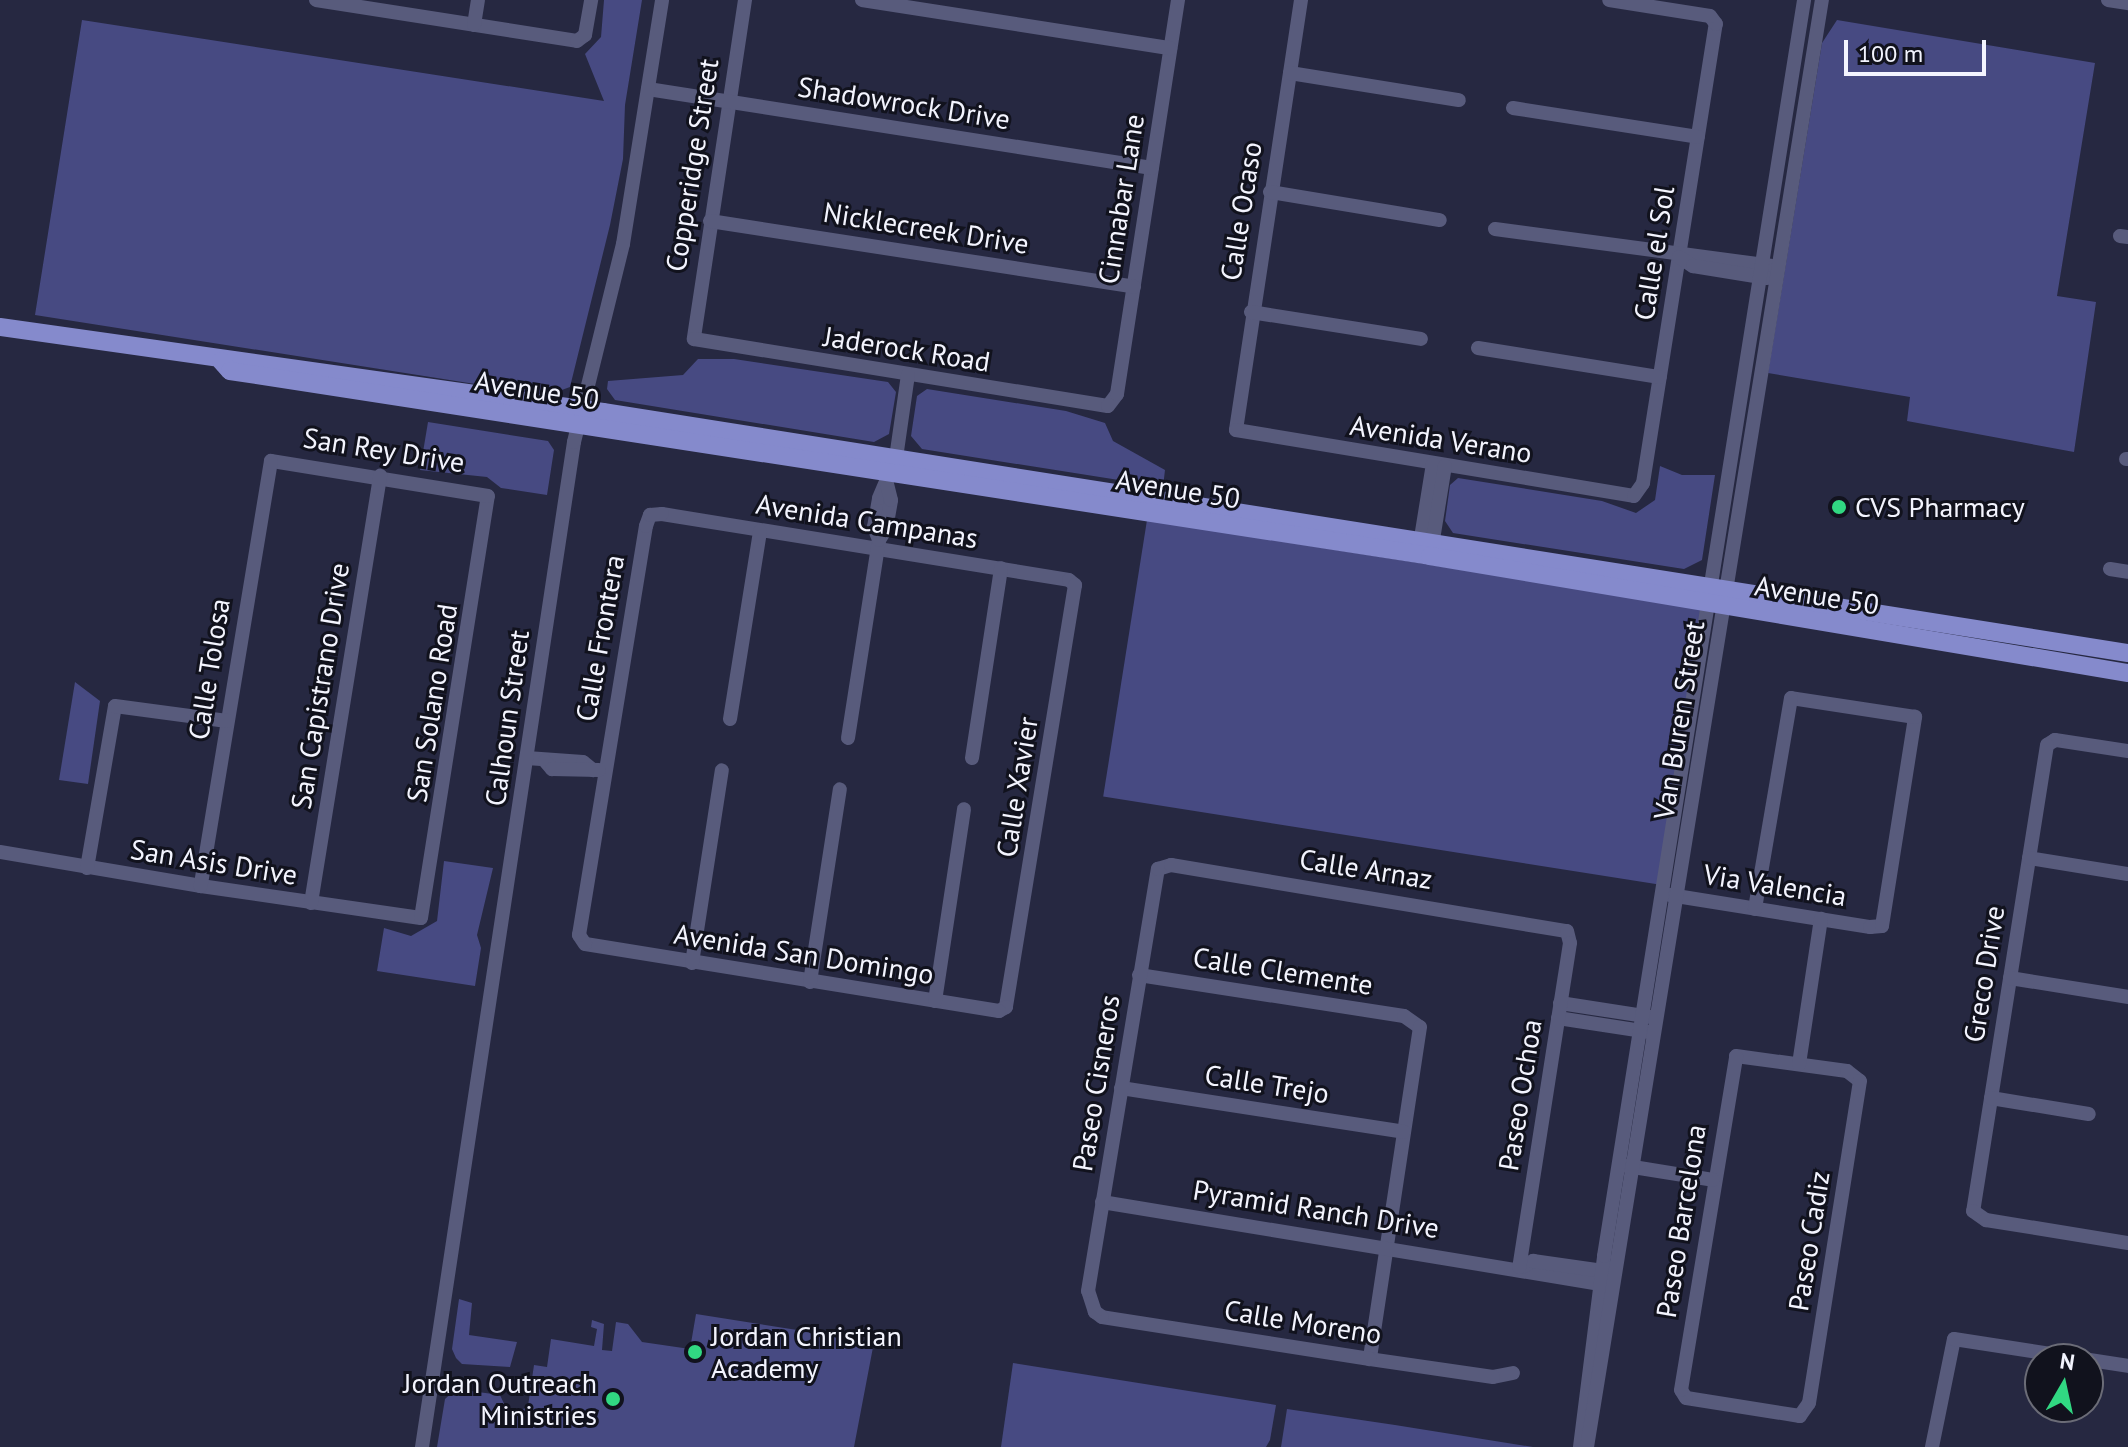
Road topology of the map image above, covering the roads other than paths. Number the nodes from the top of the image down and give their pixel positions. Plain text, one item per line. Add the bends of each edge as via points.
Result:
1 (316, 0) edge
2 (478, 0) edge
3 (591, 0) edge
4 (662, 0) edge
5 (745, 0) edge
6 (862, 0) edge
7 (1178, 0) edge
8 (1301, 0) edge
9 (1609, 0) edge
10 (1804, 0) edge
11 (1822, 0) edge
12 (2108, 0) edge
13 (2128, 3) edge
14 (363, 4) edge
15 (474, 25) junction
16 (1170, 48) junction
17 (1290, 73) junction
18 (648, 89) junction
19 (1459, 100) dead end
20 (729, 102) junction
21 (1513, 108) dead end
22 (1698, 137) junction
23 (1152, 168) junction
24 (1270, 192) junction
25 (1440, 220) dead end
26 (710, 221) junction
27 (1495, 229) dead end
28 (1679, 257) junction
29 (1761, 270) junction
30 (1777, 273) junction
31 (1134, 287) junction
32 (1251, 312) junction
33 (0, 327) edge
34 (694, 339) joint
35 (1421, 339) dead end
36 (1478, 348) dead end
37 (908, 375) junction
38 (1660, 377) junction
39 (1113, 405) joint
40 (581, 418) junction
41 (1236, 430) joint
42 (271, 461) joint
43 (1439, 465) junction
44 (892, 472) junction
45 (380, 476) junction
46 (1639, 494) joint
47 (488, 496) joint
48 (650, 515) joint
49 (760, 531) junction
50 (878, 544) junction
51 (1426, 548) junction
52 (1001, 568) junction
53 (2110, 569) dead end
54 (2128, 572) edge
55 (1075, 585) joint
56 (1719, 597) junction
57 (1914, 619) junction
58 (1802, 622) junction
59 (2128, 653) edge
60 (2034, 658) junction
61 (2128, 673) edge
62 (730, 719) dead end
63 (227, 721) junction
64 (848, 738) dead end
65 (2128, 751) edge
66 (527, 758) junction
67 (972, 758) dead end
68 (598, 770) junction
69 (722, 770) dead end
70 (840, 789) dead end
71 (964, 809) dead end
72 (0, 852) edge
73 (2029, 858) junction
74 (87, 868) junction
75 (1158, 869) joint
76 (2128, 874) edge
77 (201, 886) junction
78 (1661, 894) junction
79 (1678, 896) junction
80 (311, 903) junction
81 (1755, 909) junction
82 (421, 918) joint
83 (1821, 919) junction
84 (1567, 931) joint
85 (585, 944) joint
86 (692, 963) junction
87 (1139, 975) junction
88 (2010, 978) junction
89 (810, 982) junction
90 (1009, 997) joint
91 (2128, 997) edge
92 (935, 1001) junction
93 (1559, 1011) junction
94 (1642, 1016) junction
95 (1657, 1026) junction
96 (1639, 1031) junction
97 (1799, 1064) junction
98 (1121, 1088) junction
99 (1991, 1098) junction
100 (2089, 1114) dead end
101 (1404, 1132) junction
102 (1618, 1165) junction
103 (1635, 1168) junction
104 (1713, 1180) junction
105 (1102, 1202) junction
106 (2128, 1243) edge
107 (1387, 1246) junction
108 (1520, 1267) junction
109 (1601, 1277) junction
110 (1617, 1280) junction
111 (1091, 1305) joint
112 (1370, 1359) junction
113 (2128, 1366) edge
114 (1513, 1373) dead end
115 (1682, 1395) joint
116 (422, 1447) edge
117 (1580, 1447) edge
118 (1587, 1447) edge
119 (1932, 1447) edge

1 - 14 street
2 - 15 street
3 - 15 street via 582,39
4 - 18 street, Calhoun Street
5 - 20 street, Copperidge Street
6 - 16 street
7 - 16 street, Cinnabar Lane
8 - 17 street, Calle Ocaso
9 - 22 street, Calle el Sol via 1714,19
10 - 29 street, Van Buren Street
11 - 30 street, Van Buren Street
12 - 13 street
14 - 15 street
16 - 23 street, Cinnabar Lane
17 - 19 street
17 - 24 street, Calle Ocaso
18 - 20 street, Shadowrock Drive
18 - 40 street, Calhoun Street via 623,244
20 - 23 street, Shadowrock Drive
20 - 26 street, Copperidge Street
21 - 22 street
22 - 28 street, Calle el Sol
23 - 31 street, Cinnabar Lane
24 - 25 street
24 - 32 street, Calle Ocaso
26 - 31 street, Nicklecreek Drive
26 - 34 street, Copperidge Street
27 - 28 street
28 - 29 street via 1695,254
28 - 38 street, Calle el Sol
29 - 30 street
29 - 56 street, Van Buren Street
30 - 56 street, Van Buren Street
31 - 39 street, Cinnabar Lane
32 - 35 street
32 - 41 street, Calle Ocaso
33 - 40 main road, Avenue 50 via 221,361 230,371
34 - 37 street, Jaderock Road
36 - 38 street
37 - 39 street, Jaderock Road
37 - 44 street
38 - 46 street, Calle el Sol
40 - 44 main road, Avenue 50
40 - 66 street, Calhoun Street
41 - 43 street, Avenida Verano
42 - 45 street, San Rey Drive
42 - 63 street, Calle Tolosa
43 - 46 street, Avenida Verano
43 - 51 street
44 - 50 street via 874,527
44 - 51 main road, Avenue 50
45 - 47 street, San Rey Drive
45 - 80 street, San Capistrano Drive
47 - 82 street, San Solano Road
48 - 49 street, Avenida Campanas
48 - 68 street, Calle Frontera
49 - 50 street, Avenida Campanas
49 - 62 street
50 - 52 street, Avenida Campanas
50 - 64 street
51 - 56 main road, Avenue 50
52 - 55 street, Avenida Campanas
52 - 67 street
53 - 54 street
55 - 90 street, Calle Xavier
56 - 57 main road, Avenue 50
56 - 58 main road, Avenue 50
56 - 78 street, Van Buren Street
56 - 79 street, Van Buren Street
57 - 58 main road via 1897,629 1842,620
57 - 59 main road, Avenue 50
57 - 60 main road via 1927,634 2016,649
58 - 60 main road, Avenue 50
60 - 61 main road, Avenue 50
63 - 74 street via 115,706
63 - 77 street, Calle Tolosa
65 - 73 street, Greco Drive via 2050,741
66 - 68 street via 583,762
66 - 116 street, Calhoun Street
68 - 85 street, Calle Frontera via 579,935
69 - 86 street
70 - 89 street
71 - 92 street
72 - 74 street, San Asis Drive
73 - 76 street
73 - 88 street, Greco Drive
74 - 77 street, San Asis Drive
75 - 84 street, Calle Arnaz via 1171,865
75 - 87 street, Paseo Cisneros
77 - 80 street, San Asis Drive
78 - 79 street, Via Valencia
78 - 94 street, Van Buren Street
79 - 81 street, Via Valencia
79 - 95 street, Van Buren Street
80 - 82 street, San Asis Drive
81 - 83 street, Via Valencia
81 - 83 street, Via Valencia via 1791,698 1915,717 1882,926
83 - 97 street
84 - 93 street, Paseo Ochoa via 1570,943
85 - 86 street, Avenida San Domingo
86 - 89 street, Avenida San Domingo
87 - 98 street, Paseo Cisneros
87 - 101 street, Calle Clemente via 1417,1022 1420,1034
88 - 91 street
88 - 99 street, Greco Drive
89 - 92 street, Avenida San Domingo
90 - 92 street, Avenida San Domingo via 999,1011
93 - 94 street
93 - 96 street
93 - 108 street, Paseo Ochoa
94 - 95 street
94 - 96 street, Van Buren Street
95 - 96 street
95 - 103 street, Van Buren Street
96 - 102 street, Van Buren Street
97 - 104 street, Paseo Barcelona via 1736,1056
97 - 115 street, Paseo Cadiz via 1859,1076 1805,1414
98 - 101 street, Calle Trejo
98 - 105 street, Paseo Cisneros
99 - 100 street
99 - 106 street, Greco Drive via 1975,1216
101 - 107 street
102 - 103 street
102 - 109 street, Van Buren Street
103 - 104 street
103 - 110 street, Van Buren Street
104 - 115 street, Paseo Barcelona
105 - 107 street, Pyramid Ranch Drive
105 - 111 street, Paseo Cisneros via 1088,1291
107 - 108 street, Pyramid Ranch Drive
107 - 112 street
108 - 109 street, Pyramid Ranch Drive via 1533,1261
109 - 110 street, Pyramid Ranch Drive
109 - 117 street, Van Buren Street
110 - 118 street, Van Buren Street
111 - 112 street, Calle Moreno via 1102,1317
112 - 114 street, Calle Moreno via 1493,1377
113 - 119 street via 1954,1339

